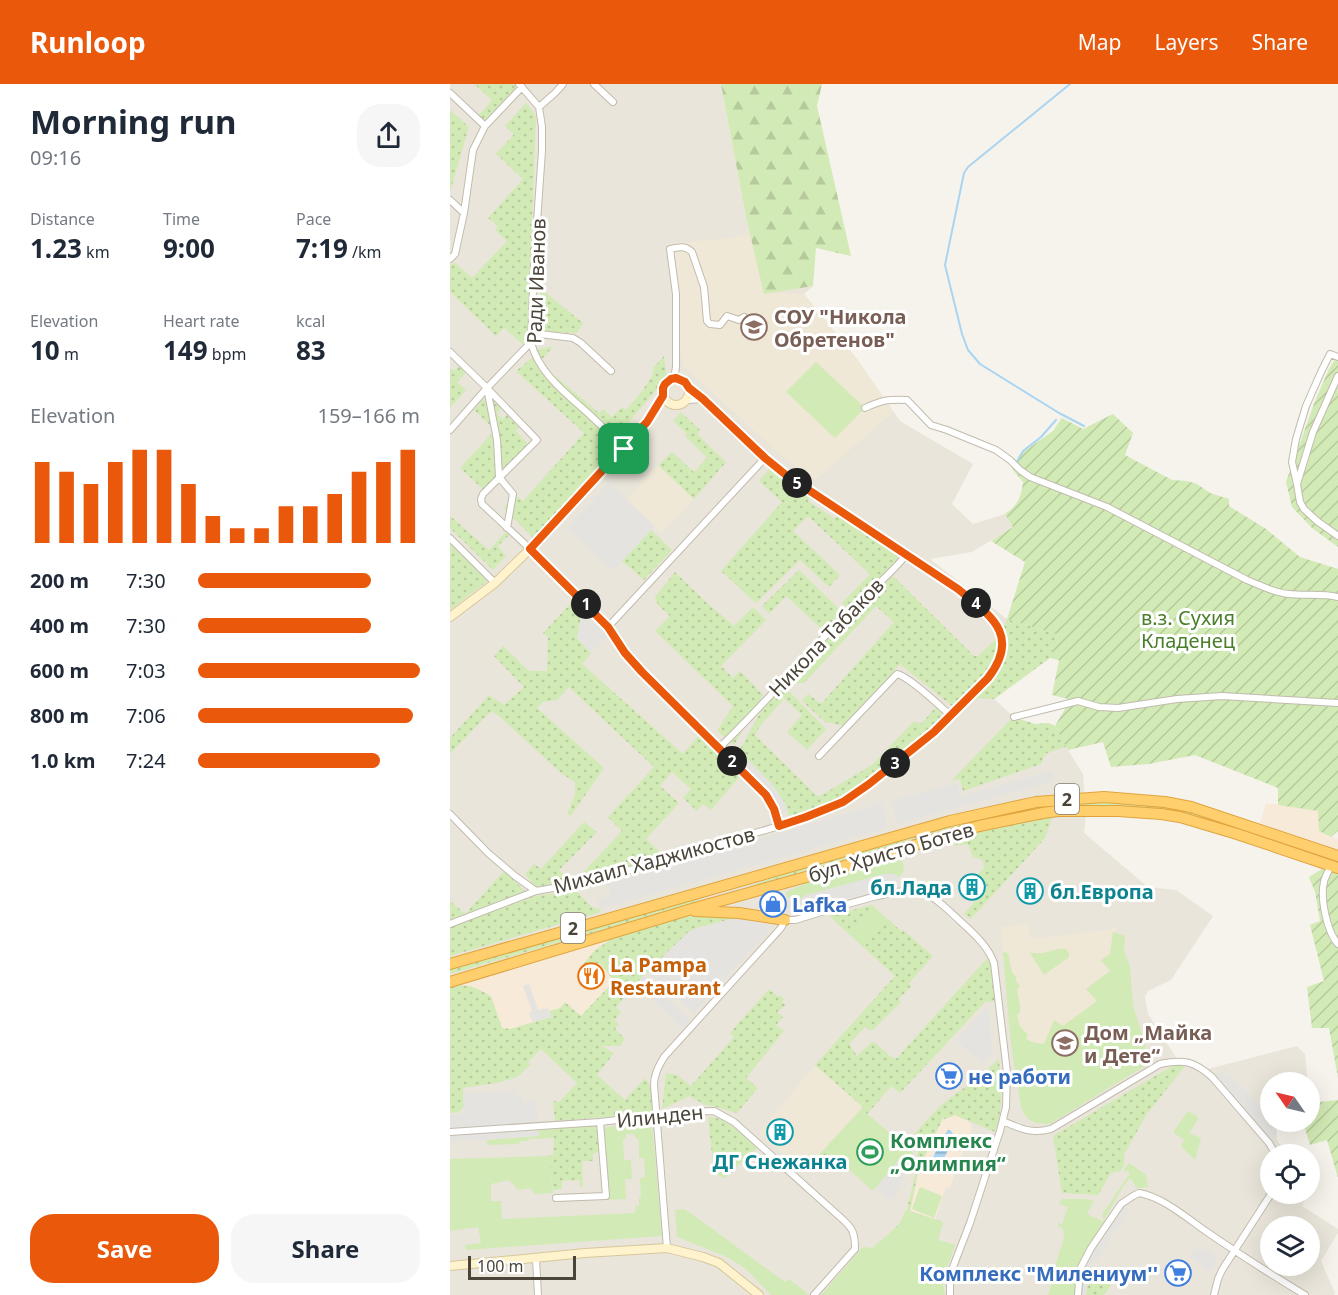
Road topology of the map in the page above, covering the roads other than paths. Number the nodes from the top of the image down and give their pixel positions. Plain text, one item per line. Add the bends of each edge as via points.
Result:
1 (562, 84) edge
2 (594, 84) edge
3 (520, 86) edge
4 (450, 93) edge
5 (613, 102) dead end
6 (539, 108) junction
7 (485, 126) junction
8 (450, 200) edge
9 (464, 213) junction
10 (450, 259) edge
11 (744, 317) dead end
12 (531, 343) junction
13 (450, 352) edge
14 (1338, 357) edge
15 (610, 371) dead end
16 (1338, 376) edge
17 (674, 379) junction
18 (487, 388) junction
19 (689, 388) junction
20 (663, 396) junction
21 (703, 399) junction
22 (687, 400) junction
23 (672, 405) junction
24 (865, 408) dead end
25 (647, 422) junction
26 (450, 430) edge
27 (624, 449) junction
28 (765, 458) junction
29 (499, 477) junction
30 (1297, 484) junction
31 (507, 528) junction
32 (1338, 536) edge
33 (450, 538) edge
34 (530, 549) junction
35 (906, 555) junction
36 (495, 583) junction
37 (1338, 597) edge
38 (450, 617) edge
39 (608, 627) junction
40 (1338, 703) edge
41 (951, 716) junction
42 (1014, 717) dead end
43 (718, 748) junction
44 (819, 756) dead end
45 (450, 814) edge
46 (779, 826) junction
47 (1338, 856) edge
48 (1334, 868) edge
49 (722, 886) junction
50 (536, 891) junction
51 (697, 892) junction
52 (745, 894) junction
53 (709, 903) junction
54 (680, 912) junction
55 (720, 912) junction
56 (740, 913) junction
57 (785, 920) junction
58 (450, 924) edge
59 (1338, 944) edge
60 (450, 964) edge
61 (450, 982) edge
62 (656, 1116) junction
63 (1003, 1121) junction
64 (600, 1122) junction
65 (450, 1132) edge
66 (1270, 1144) edge
67 (556, 1198) dead end
68 (1265, 1204) edge
69 (667, 1248) junction
70 (1236, 1251) junction
71 (536, 1259) junction
72 (450, 1266) edge
73 (538, 1295) edge
74 (759, 1295) edge
75 (814, 1295) edge
76 (950, 1295) edge
77 (1078, 1295) edge
78 (1214, 1295) edge
79 (1305, 1295) edge

1 - 6 street
2 - 5 street
3 - 6 street
3 - 7 street
4 - 7 street
6 - 12 street, Ради Иванов via 542,151
7 - 9 street via 473,150
8 - 9 street
9 - 10 street via 455,254
11 - 17 street via 739,320 727,316 720,325 710,324 704,287 692,252 683,246 670,249 676,294
12 - 15 street via 540,334 573,338
12 - 18 street
12 - 27 street, Ради Иванов via 550,379
13 - 18 street
14 - 30 street via 1330,354 1306,406 1292,462
16 - 30 street via 1313,432
17 - 19 street via 681,379
17 - 20 street via 665,384
18 - 26 street
18 - 29 street
18 - 29 street via 537,440
19 - 21 street
19 - 22 street
20 - 23 street
20 - 25 street
21 - 22 street
21 - 28 street
22 - 23 street
23 - 25 street
24 - 37 street via 891,399 907,400 930,424 996,450 1030,477 1107,507 1246,580 1287,594
25 - 27 street
27 - 34 street
28 - 35 street
28 - 39 street
29 - 31 street via 513,494
29 - 31 street via 481,499
30 - 32 street via 1304,509
31 - 34 street
33 - 36 street
34 - 36 street
34 - 39 street
35 - 41 street, Михаил Хаджикостов via 958,589 995,621 1002,634 1002,656 995,669
35 - 43 street, Никола Табаков
36 - 38 street
39 - 43 street via 642,672
40 - 42 street via 1221,696 1119,708 1078,701
41 - 44 street via 897,674
41 - 46 street, Михаил Хаджикостов via 843,802
43 - 46 street via 766,795
45 - 50 street, Михаил Хаджикостов via 488,853
46 - 50 street, Михаил Хаджикостов via 593,881
47 - 49 highway, бул. Христо Ботев / 2 via 1191,807 1095,798 1036,802 950,820
48 - 52 highway, бул. Христо Ботев / 2 via 1180,817 1058,811 979,826
48 - 59 street via 1324,880 1323,894 1329,928
49 - 51 highway, бул. Христо Ботев / 2
49 - 53 highway via 710,895
50 - 58 street, Михаил Хаджикостов
51 - 53 highway
51 - 60 highway, бул. Христо Ботев / 2
52 - 53 highway, бул. Христо Ботев / 2
52 - 56 highway via 736,903
53 - 54 highway, бул. Христо Ботев / 2
53 - 55 highway
54 - 55 highway
54 - 61 highway, бул. Христо Ботев / 2
55 - 56 highway
56 - 57 highway
57 - 62 street via 664,1057 654,1078
57 - 63 street via 912,889 930,896 962,922 987,948 994,963 1007,1072
62 - 64 street, Илинден
62 - 69 street
62 - 75 street, Илинден via 714,1111 734,1122 848,1224 855,1236 855,1249
63 - 66 street via 1026,1130 1051,1129 1160,1064 1178,1060 1193,1063 1212,1077
63 - 76 street via 953,1267
64 - 65 street, Илинден
64 - 67 street via 606,1196
68 - 70 street
69 - 71 street
69 - 74 street via 719,1263
70 - 77 street via 1155,1198 1139,1193 1121,1204 1091,1248 1080,1269
70 - 78 street via 1218,1279
70 - 79 street
71 - 72 street
71 - 73 street

